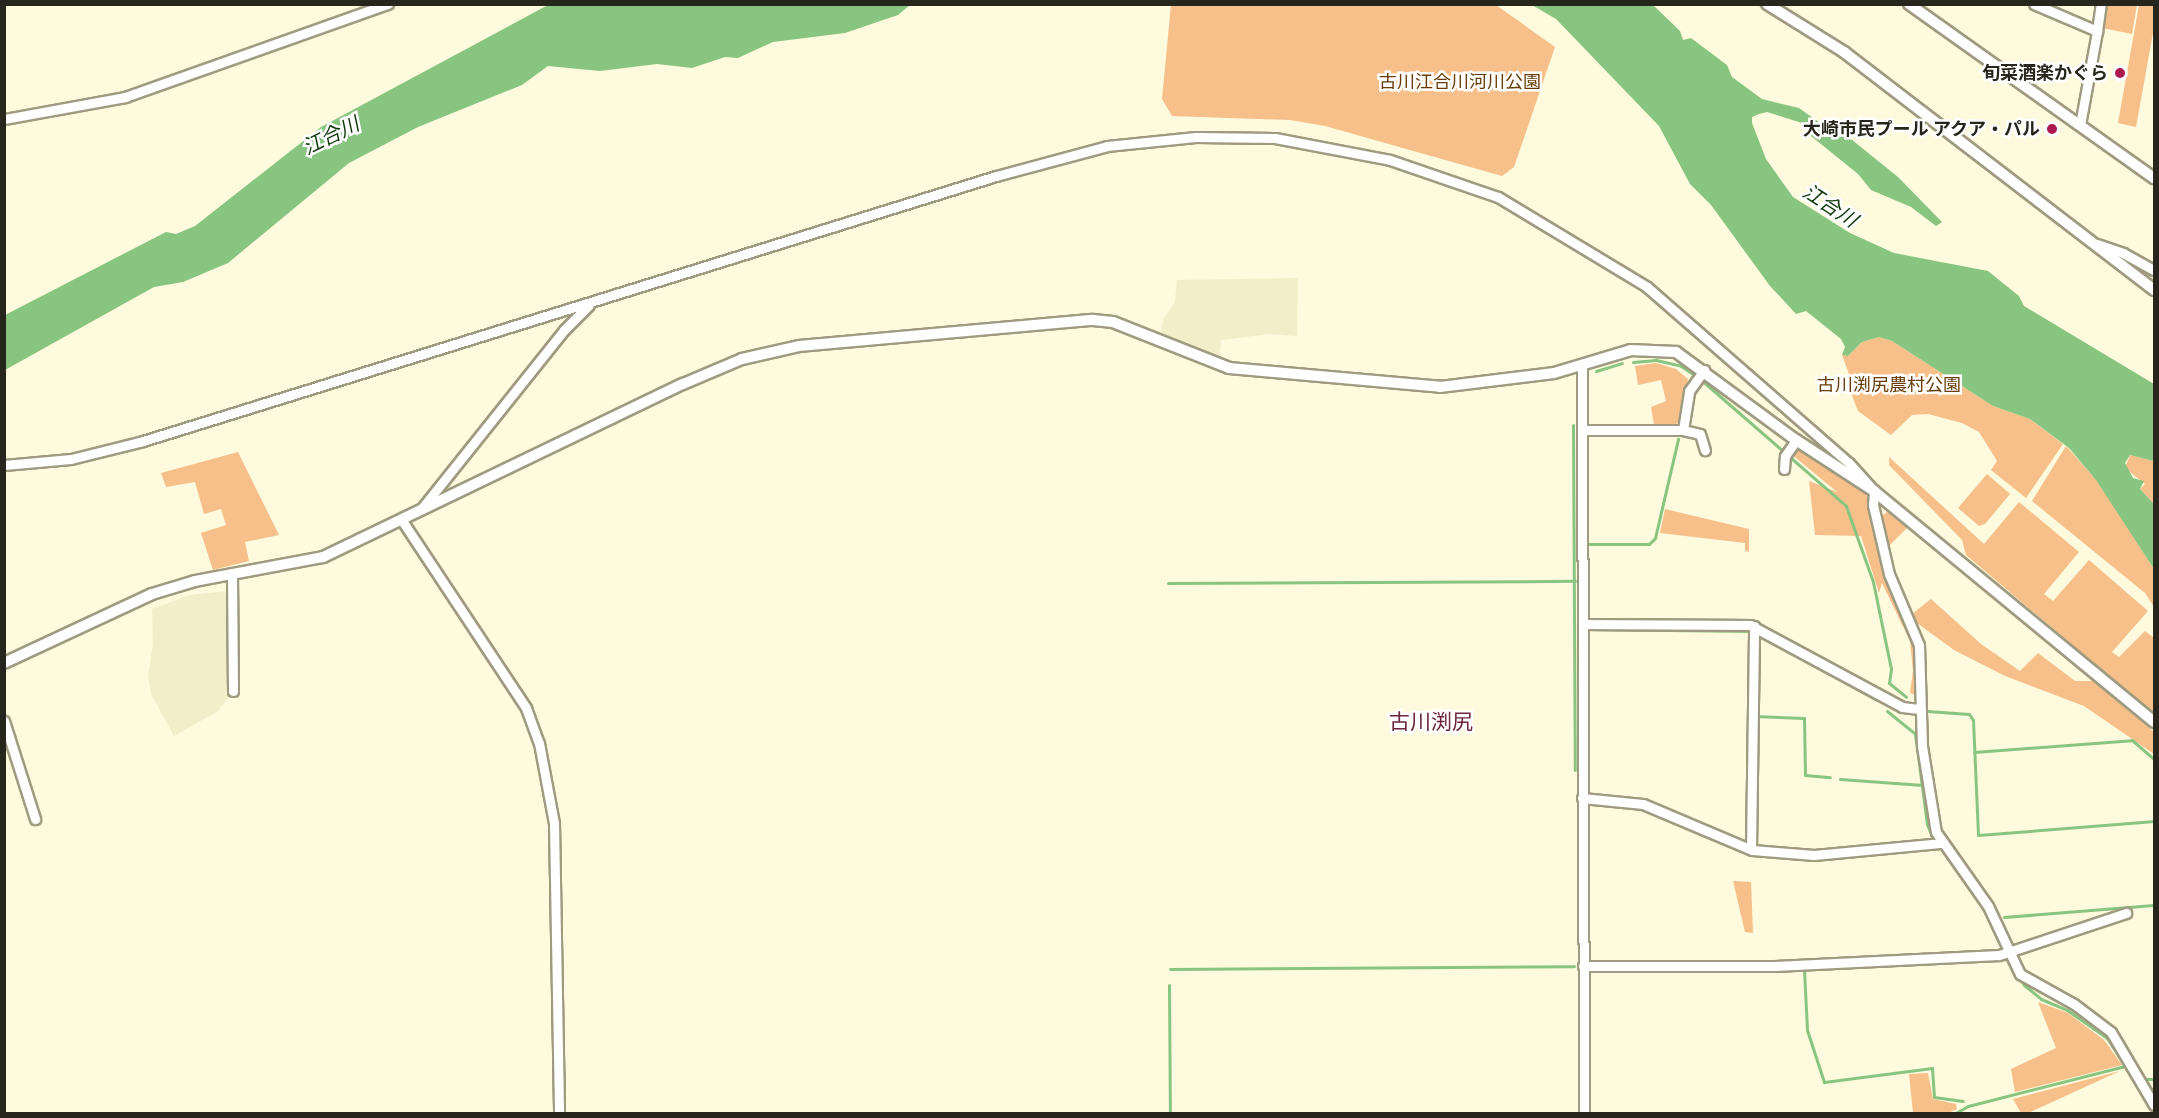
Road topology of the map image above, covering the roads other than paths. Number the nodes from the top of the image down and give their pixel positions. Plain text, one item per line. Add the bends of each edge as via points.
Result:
1 (388, 4) edge
2 (1767, 4) edge
3 (1910, 4) edge
4 (2034, 4) edge
5 (2101, 4) edge
6 (2097, 30) junction
7 (4, 119) edge
8 (2080, 125) junction
9 (2154, 178) edge
10 (2095, 244) junction
11 (2154, 270) edge
12 (2154, 290) edge
13 (591, 304) junction
14 (1582, 365) junction
15 (1703, 371) junction
16 (1582, 430) junction
17 (1683, 430) junction
18 (1790, 448) junction
19 (1705, 450) dead end
20 (4, 465) edge
21 (1784, 469) dead end
22 (1874, 491) junction
23 (422, 508) junction
24 (401, 519) junction
25 (232, 576) junction
26 (1583, 624) junction
27 (1754, 630) junction
28 (4, 663) edge
29 (233, 691) dead end
30 (1919, 709) junction
31 (4, 721) edge
32 (2154, 722) edge
33 (1582, 798) junction
34 (35, 819) dead end
35 (1942, 843) junction
36 (1751, 849) junction
37 (2126, 914) dead end
38 (2010, 952) junction
39 (1584, 966) junction
40 (2154, 1105) edge
41 (559, 1113) edge
42 (1584, 1113) edge

1 - 7 street via 125,97
2 - 10 street via 1844,52
3 - 8 street
4 - 6 street
5 - 6 street
6 - 8 street
8 - 9 street
10 - 11 street via 2123,253
10 - 12 street
13 - 20 street via 345,376 143,441 71,459
13 - 22 street via 996,176 1107,146 1196,137 1307,143 1390,160 1435,174 1498,197 1560,231 1647,287 1850,463
13 - 23 street via 564,330 478,443
14 - 15 street via 1647,348 1676,352
14 - 16 street
14 - 23 street via 1554,373 1440,387 1261,373 1229,368 1128,327 1094,320 798,346 716,369
15 - 17 street via 1693,381
15 - 18 street
16 - 17 street
16 - 26 street
17 - 19 street via 1700,434
18 - 21 street
18 - 22 street
22 - 30 street via 1873,505 1889,573 1919,645
22 - 32 street
23 - 24 street
24 - 25 street via 323,557
24 - 41 street via 525,708 538,743 554,823
25 - 28 street via 195,581 152,594
25 - 29 street
26 - 27 street
26 - 33 street
27 - 30 street via 1902,707
27 - 36 street
30 - 35 street via 1931,820
31 - 34 street
33 - 36 street via 1643,804
33 - 39 street
35 - 36 street via 1814,855
35 - 38 street via 1988,906
37 - 38 street
38 - 39 street via 1775,966
38 - 40 street via 2028,981 2074,1004 2111,1032
39 - 42 street

